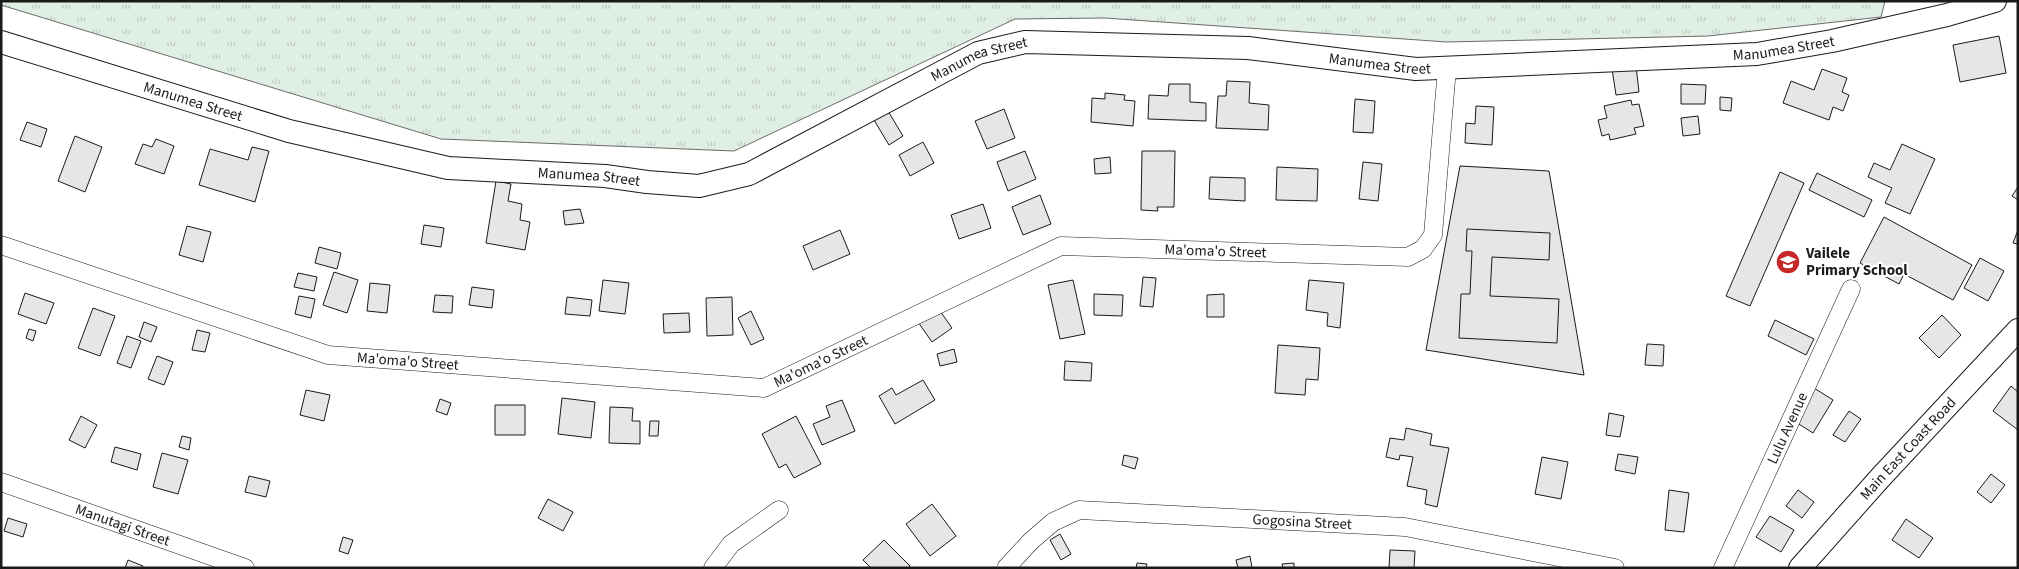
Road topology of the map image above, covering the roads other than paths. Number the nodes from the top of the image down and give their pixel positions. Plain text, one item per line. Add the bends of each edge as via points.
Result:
1 (1995, 1) edge
2 (1, 42) edge
3 (1447, 68) junction
4 (1, 245) edge
5 (1851, 289) dead end
6 (2018, 330) edge
7 (1, 482) edge
8 (779, 510) dead end
9 (245, 568) edge
10 (714, 568) edge
11 (1006, 568) edge
12 (1615, 568) edge
13 (1723, 568) edge
14 (1800, 568) edge

1 - 3 main road, Manumea Street via 1938,17 1757,54
2 - 3 main road, Manumea Street via 289,131 448,168 605,176 699,186 749,174 978,53 1025,42 1248,48 1416,69
3 - 4 street, Ma'oma'o Street via 1433,235 1423,249 1408,257 1061,246 764,388 328,356
5 - 13 street, Lulu Avenue
6 - 14 main road, Main East Coast Road
7 - 9 street, Manutagi Street
8 - 10 street via 730,544
11 - 12 street, Gogosina Street via 1053,522 1080,510 1405,527

